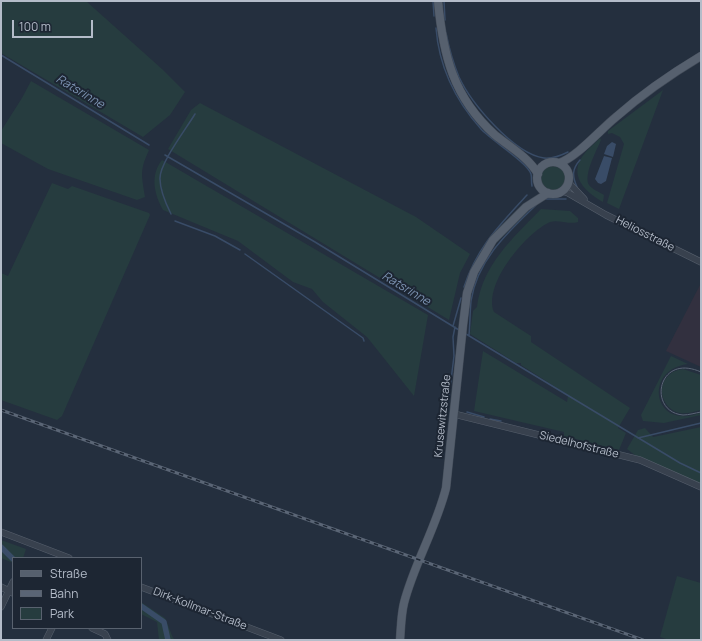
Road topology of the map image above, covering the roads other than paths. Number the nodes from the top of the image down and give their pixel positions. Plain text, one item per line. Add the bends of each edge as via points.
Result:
1 (438, 1) edge
2 (701, 56) edge
3 (582, 148) junction
4 (517, 152) junction
5 (545, 164) junction
6 (559, 164) junction
7 (567, 171) junction
8 (538, 174) junction
9 (568, 182) junction
10 (538, 184) junction
11 (562, 191) junction
12 (548, 193) junction
13 (590, 205) junction
14 (526, 207) junction
15 (701, 262) edge
16 (454, 414) junction
17 (701, 487) edge
18 (1, 532) edge
19 (66, 557) edge
20 (1, 587) edge
21 (142, 587) edge
22 (11, 592) edge
23 (1, 607) edge
24 (52, 629) edge
25 (94, 629) edge
26 (46, 640) edge
27 (108, 640) edge
28 (281, 640) edge
29 (400, 640) edge

1 - 4 main road via 441,35 448,64 461,94 486,126
2 - 3 main road via 643,94
3 - 6 main road
3 - 7 main road
4 - 5 main road
4 - 8 main road
5 - 6 main road
5 - 8 main road
6 - 7 main road
7 - 9 main road
8 - 10 main road
9 - 11 main road
9 - 13 street
10 - 12 main road
10 - 14 main road
11 - 12 main road
11 - 13 street
12 - 14 main road
13 - 15 street, Heliosstraße
14 - 16 main road, Krusewitzstraße via 493,240 474,272 463,325
16 - 17 street, Siedelhofstraße via 640,460
16 - 29 main road, Krusewitzstraße via 446,488 440,511 408,589 402,614
18 - 19 street
20 - 22 street
21 - 28 street, Dirk-Kollmar-Straße
22 - 23 street
24 - 26 street
25 - 27 street via 105,634

